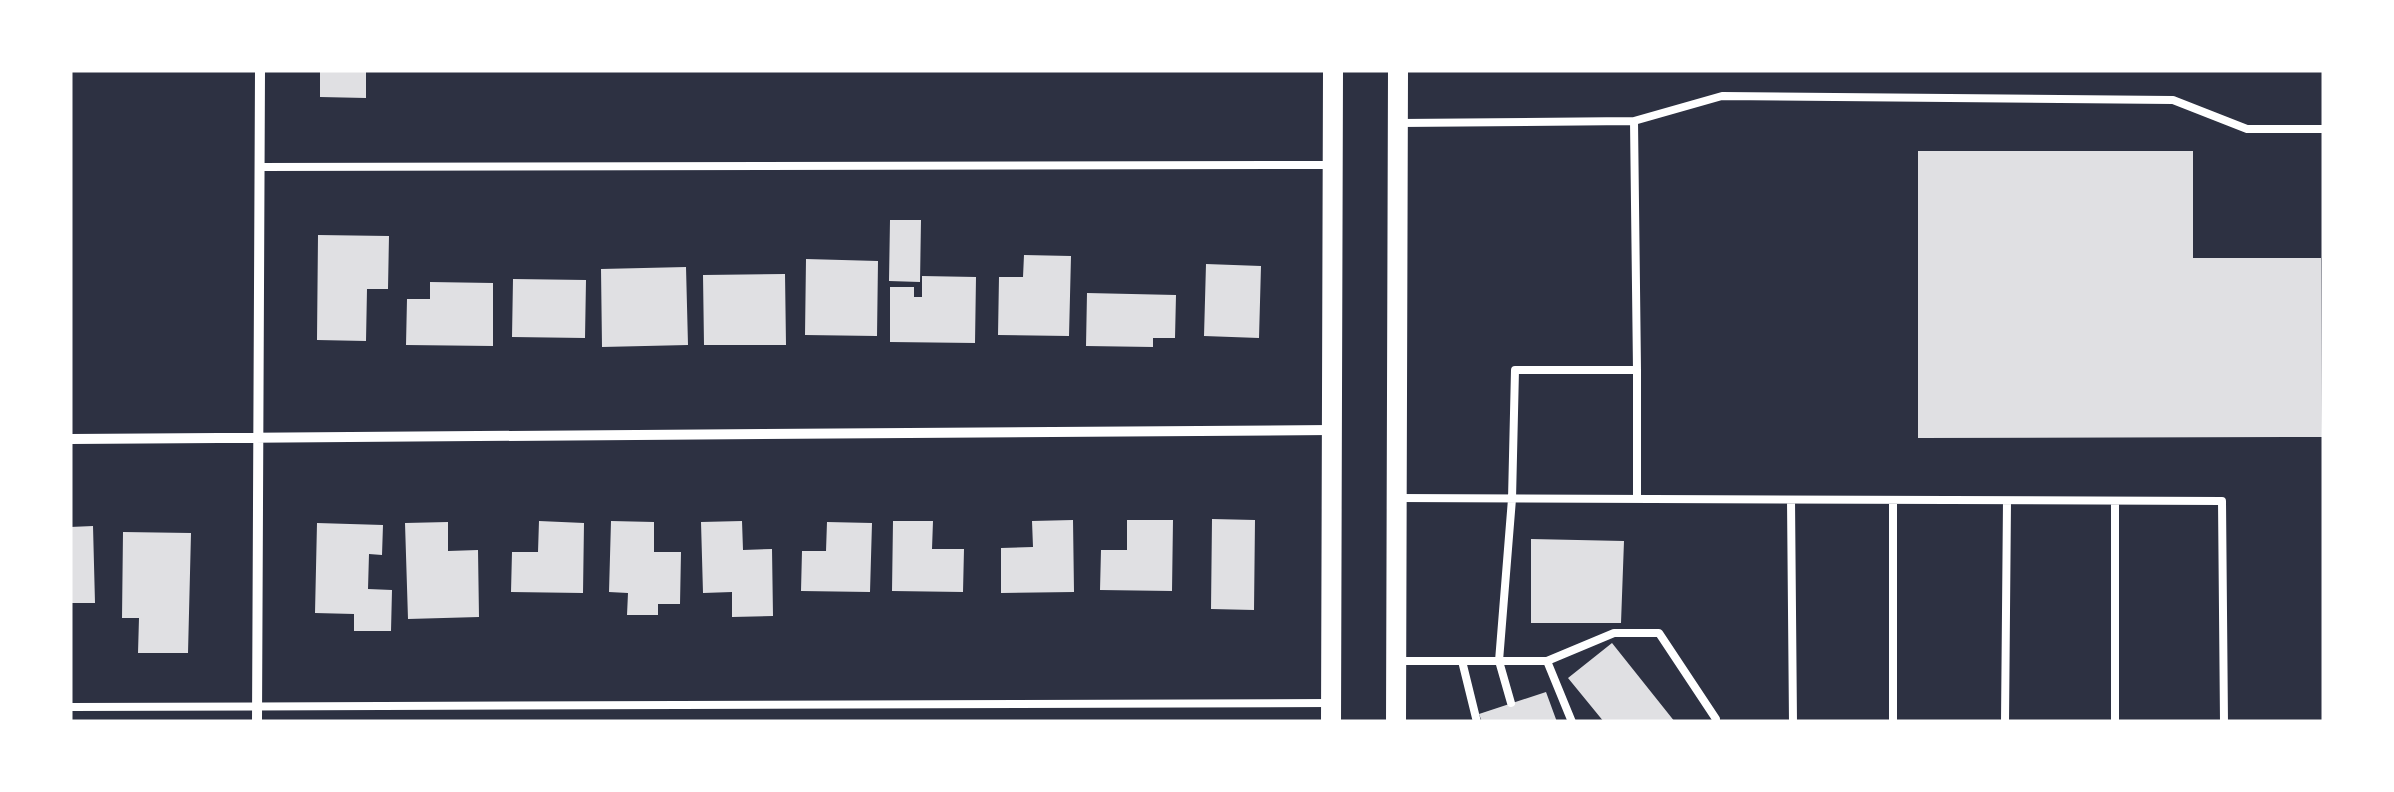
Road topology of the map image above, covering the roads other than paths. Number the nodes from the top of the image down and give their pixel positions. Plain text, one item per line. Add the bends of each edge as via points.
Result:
1 (260, 70) edge
2 (1332, 70) edge
3 (1398, 70) edge
4 (1634, 121) junction
5 (1398, 123) junction
6 (2324, 129) edge
7 (1332, 165) junction
8 (259, 167) junction
9 (1638, 370) junction
10 (1332, 430) junction
11 (70, 439) edge
12 (258, 439) junction
13 (1396, 498) junction
14 (1512, 499) junction
15 (1638, 499) junction
16 (1791, 500) junction
17 (1893, 500) junction
18 (2007, 500) junction
19 (2116, 500) junction
20 (1396, 660) junction
21 (1462, 661) junction
22 (1499, 661) junction
23 (1548, 661) junction
24 (1512, 704) dead end
25 (257, 706) junction
26 (70, 707) edge
27 (1331, 713) edge
28 (257, 722) edge
29 (1396, 722) edge
30 (1477, 722) edge
31 (1572, 722) edge
32 (1715, 722) edge
33 (1793, 722) edge
34 (1893, 722) edge
35 (2005, 722) edge
36 (2116, 722) edge
37 (2224, 722) edge

1 - 8 street
2 - 7 main road
3 - 5 main road
4 - 5 lane
4 - 6 lane via 1722,96 2153,99 2173,100 2247,129
4 - 9 lane
5 - 13 main road
7 - 8 lane
7 - 10 main road
8 - 12 street
9 - 14 lane via 1515,370
9 - 15 lane
10 - 12 street
10 - 27 main road
11 - 12 street
12 - 25 street
13 - 14 lane
13 - 20 main road
14 - 15 lane
14 - 22 lane
15 - 16 lane
16 - 17 lane
16 - 33 lane
17 - 18 lane
17 - 34 lane
18 - 19 lane
18 - 35 lane
19 - 36 lane
19 - 37 lane via 2222,501
20 - 21 lane
20 - 29 main road
21 - 22 lane
21 - 30 lane
22 - 23 lane
22 - 24 lane
23 - 31 lane
23 - 32 lane via 1614,633 1660,633
25 - 26 lane
25 - 27 lane
25 - 28 street

